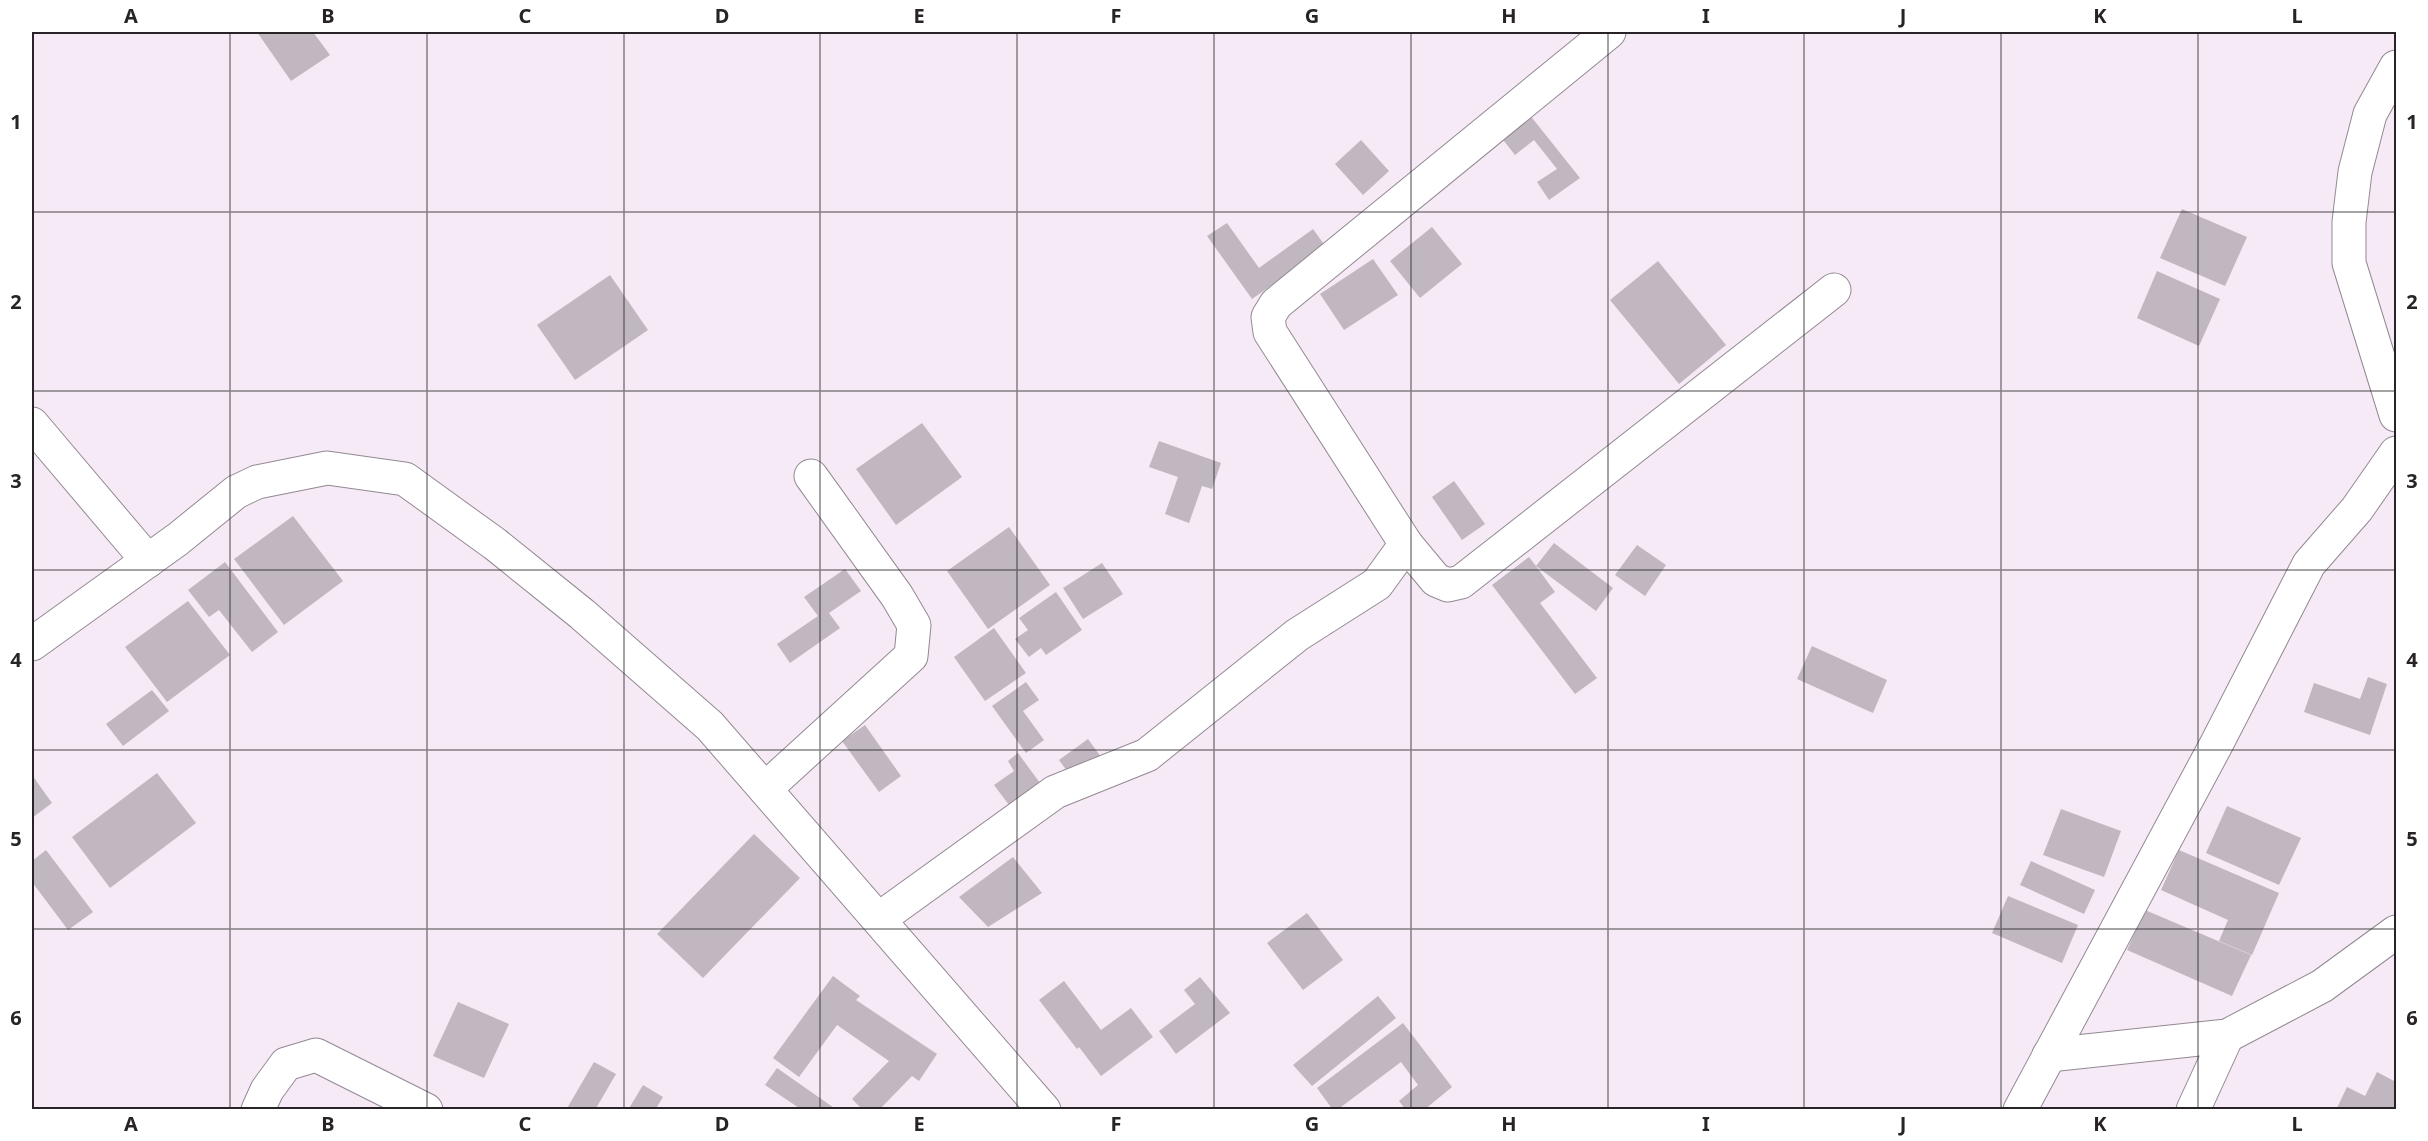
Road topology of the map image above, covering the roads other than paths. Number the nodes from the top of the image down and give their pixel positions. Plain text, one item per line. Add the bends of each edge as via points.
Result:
1 (1609, 32) edge
2 (2397, 67) edge
3 (1834, 291) dead end
4 (2397, 415) edge
5 (32, 424) edge
6 (2397, 453) edge
7 (811, 476) dead end
8 (1406, 544) junction
9 (148, 561) junction
10 (32, 644) edge
11 (765, 789) junction
12 (879, 919) junction
13 (2397, 932) edge
14 (2227, 1036) junction
15 (2049, 1054) junction
16 (258, 1110) edge
17 (426, 1110) edge
18 (1044, 1110) edge
19 (2020, 1110) edge
20 (2193, 1110) edge

1 - 8 street via 1276,304 1268,317 1270,332
2 - 4 street via 2370,114 2355,172 2349,263
3 - 8 street via 1461,582 1448,585 1437,580
5 - 9 street
6 - 15 street via 2357,509 2309,564
7 - 11 street via 914,625 910,656
8 - 12 street via 1377,584 1297,635 1147,755 1055,792
9 - 10 street
9 - 11 street via 236,492 257,482 327,468 405,479 582,614 710,726
11 - 12 street
12 - 18 street
13 - 14 street via 2322,986
14 - 15 street
14 - 20 street
15 - 19 street
16 - 17 street via 286,1064 316,1055

